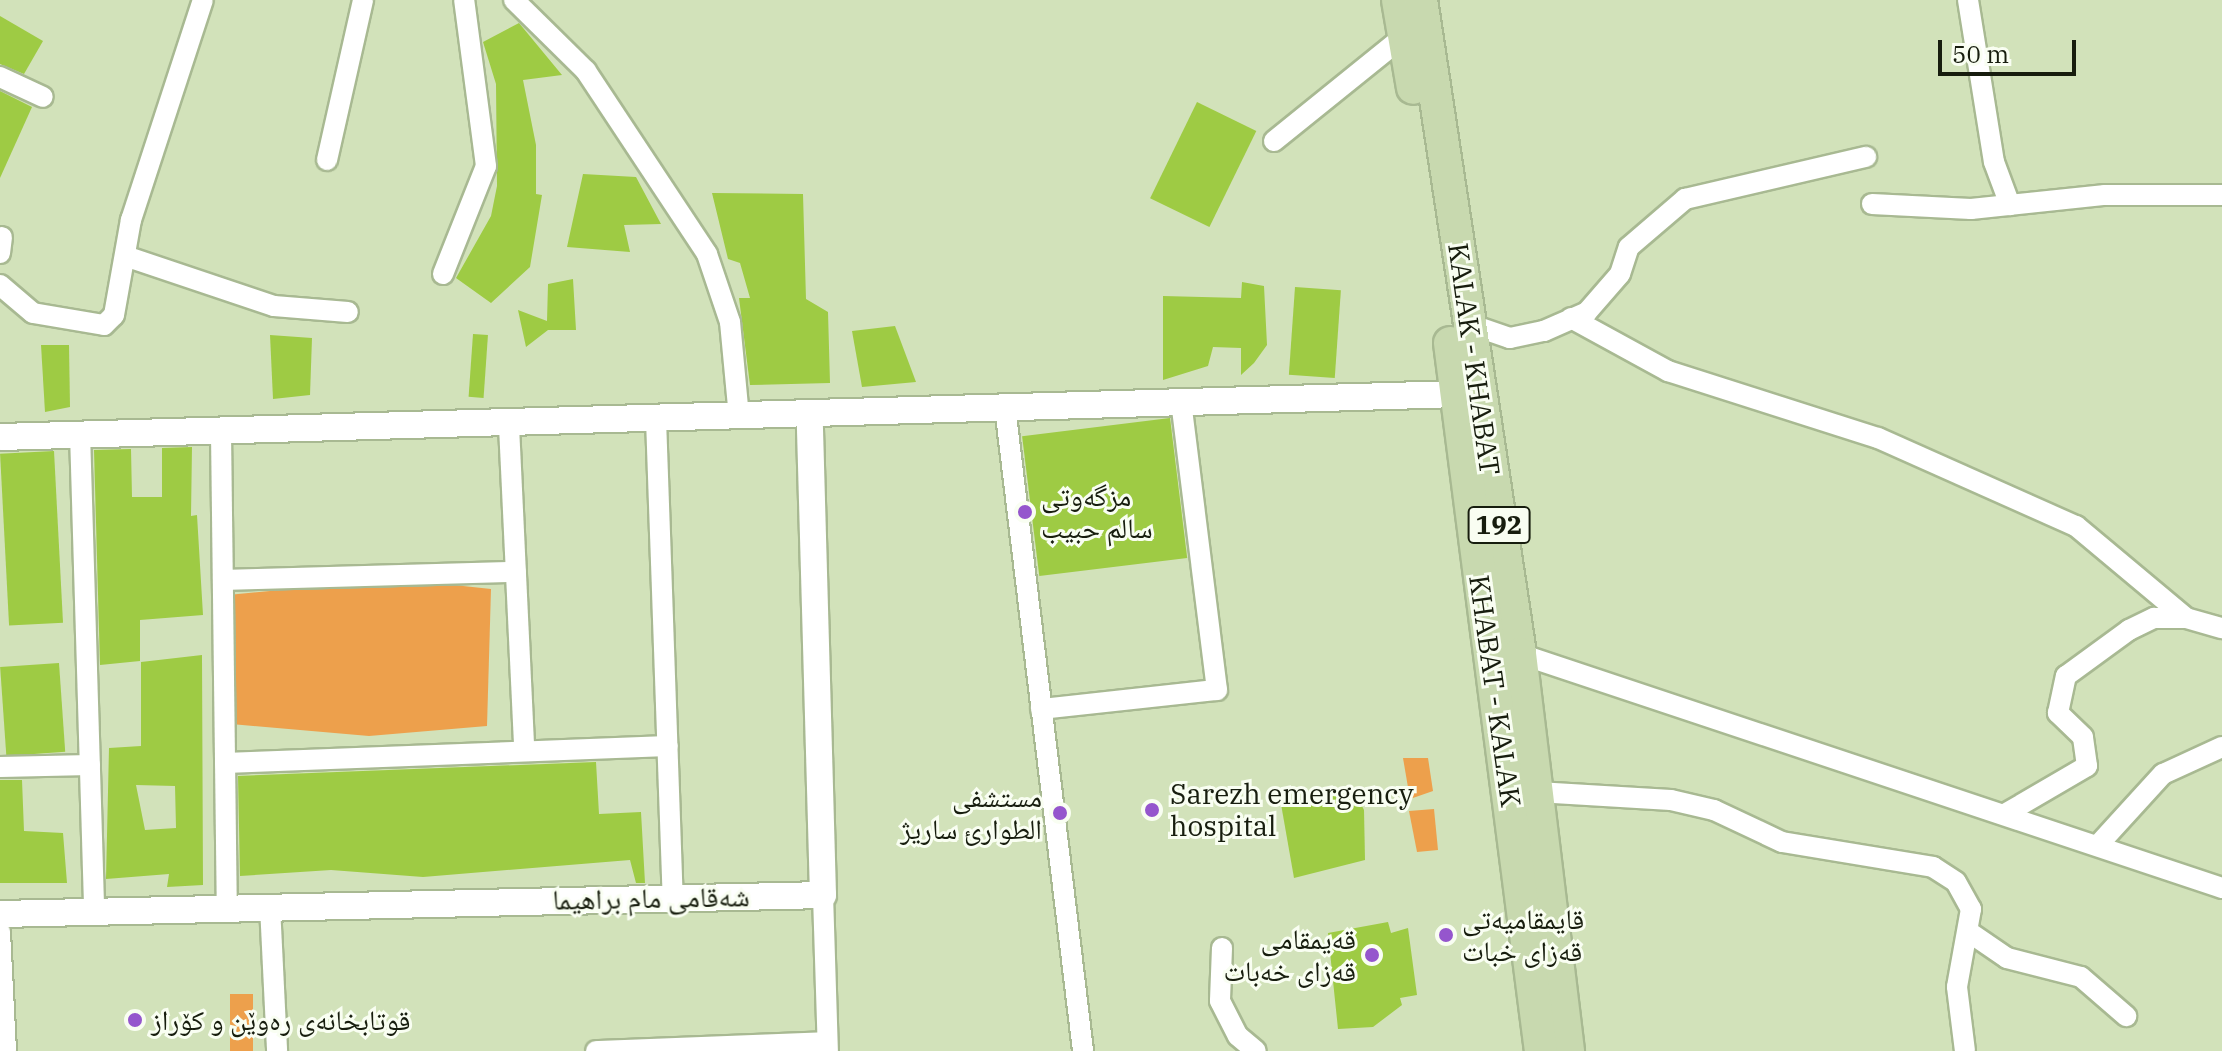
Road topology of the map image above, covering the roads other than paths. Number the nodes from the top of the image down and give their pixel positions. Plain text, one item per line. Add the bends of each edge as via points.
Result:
1 (203, 0) edge
2 (363, 0) edge
3 (464, 0) edge
4 (514, 0) edge
5 (1398, 0) edge
6 (1421, 0) edge
7 (1968, 0) edge
8 (1404, 36) junction
9 (0, 77) edge
10 (43, 97) dead end
11 (1274, 141) dead end
12 (1866, 157) dead end
13 (327, 160) dead end
14 (2222, 195) edge
15 (1872, 204) dead end
16 (2010, 205) junction
17 (125, 256) junction
18 (443, 274) dead end
19 (0, 285) edge
20 (348, 312) dead end
21 (1571, 318) junction
22 (1469, 324) junction
23 (1456, 394) junction
24 (1181, 401) junction
25 (1005, 407) junction
26 (810, 415) junction
27 (739, 417) junction
28 (656, 419) junction
29 (509, 426) junction
30 (221, 432) junction
31 (80, 433) junction
32 (0, 437) edge
33 (516, 572) junction
34 (223, 580) junction
35 (2186, 618) junction
36 (2222, 628) edge
37 (1520, 654) junction
38 (1041, 709) junction
39 (668, 746) junction
40 (2222, 747) edge
41 (524, 750) junction
42 (225, 763) junction
43 (90, 765) junction
44 (0, 767) edge
45 (1537, 792) junction
46 (2005, 814) junction
47 (2099, 844) junction
48 (2222, 888) edge
49 (823, 895) junction
50 (673, 898) junction
51 (270, 906) junction
52 (227, 909) junction
53 (94, 912) junction
54 (0, 914) edge
55 (0, 932) edge
56 (1969, 932) junction
57 (1222, 948) dead end
58 (2126, 1016) dead end
59 (827, 1046) edge
60 (6, 1051) edge
61 (277, 1051) edge
62 (596, 1051) edge
63 (1083, 1051) edge
64 (1256, 1051) edge
65 (1541, 1051) edge
66 (1568, 1051) edge
67 (1965, 1051) edge

1 - 17 street via 175,72
2 - 13 street
3 - 18 street via 486,166
4 - 27 street via 586,71 707,254 730,322
5 - 8 main road, KHABAT - KALAK
6 - 22 main road, KALAK - KHABAT / 192
7 - 16 street via 1994,162
8 - 11 street
8 - 23 main road, KHABAT - KALAK
9 - 10 street
12 - 21 street via 1685,199 1652,221 1603,296
14 - 16 street
15 - 16 street
17 - 19 street via 114,315 104,325 33,313
17 - 20 street via 274,306
21 - 22 street via 1510,338
21 - 35 street via 1668,371 1878,438 2076,526
22 - 37 main road, KALAK - KHABAT / 192
23 - 24 street
23 - 65 main road, KHABAT - KALAK
24 - 25 street
24 - 38 street via 1217,690
25 - 26 street
25 - 38 street
26 - 27 street
26 - 49 street
27 - 28 street
28 - 29 street
28 - 39 street
29 - 30 street
29 - 33 street
30 - 31 street
30 - 34 street
31 - 32 street
31 - 43 street
33 - 34 street
33 - 41 street
34 - 42 street
35 - 36 street
35 - 46 street via 2154,618 2129,630 2066,676 2058,713 2083,737 2087,766
37 - 45 main road, KALAK - KHABAT / 192
37 - 46 street
38 - 63 street
39 - 41 street
39 - 50 street
40 - 47 street via 2163,774
41 - 42 street
42 - 52 street
43 - 44 street
43 - 53 street
45 - 56 street via 1671,800 1714,810 1782,842 1933,867 1956,882 1971,909
45 - 66 main road, KALAK - KHABAT / 192
46 - 47 street
47 - 48 street
49 - 50 street, شەقامی مام براهیما
49 - 59 street
50 - 51 street, شەقامی مام براهیما
51 - 52 street, شەقامی مام براهیما
51 - 61 street
52 - 53 street, شەقامی مام براهیما
53 - 54 street, شەقامی مام براهیما
55 - 60 street
56 - 58 street via 2007,958 2081,977
56 - 67 street via 1957,987
57 - 64 street via 1220,1001 1238,1036
59 - 62 street

